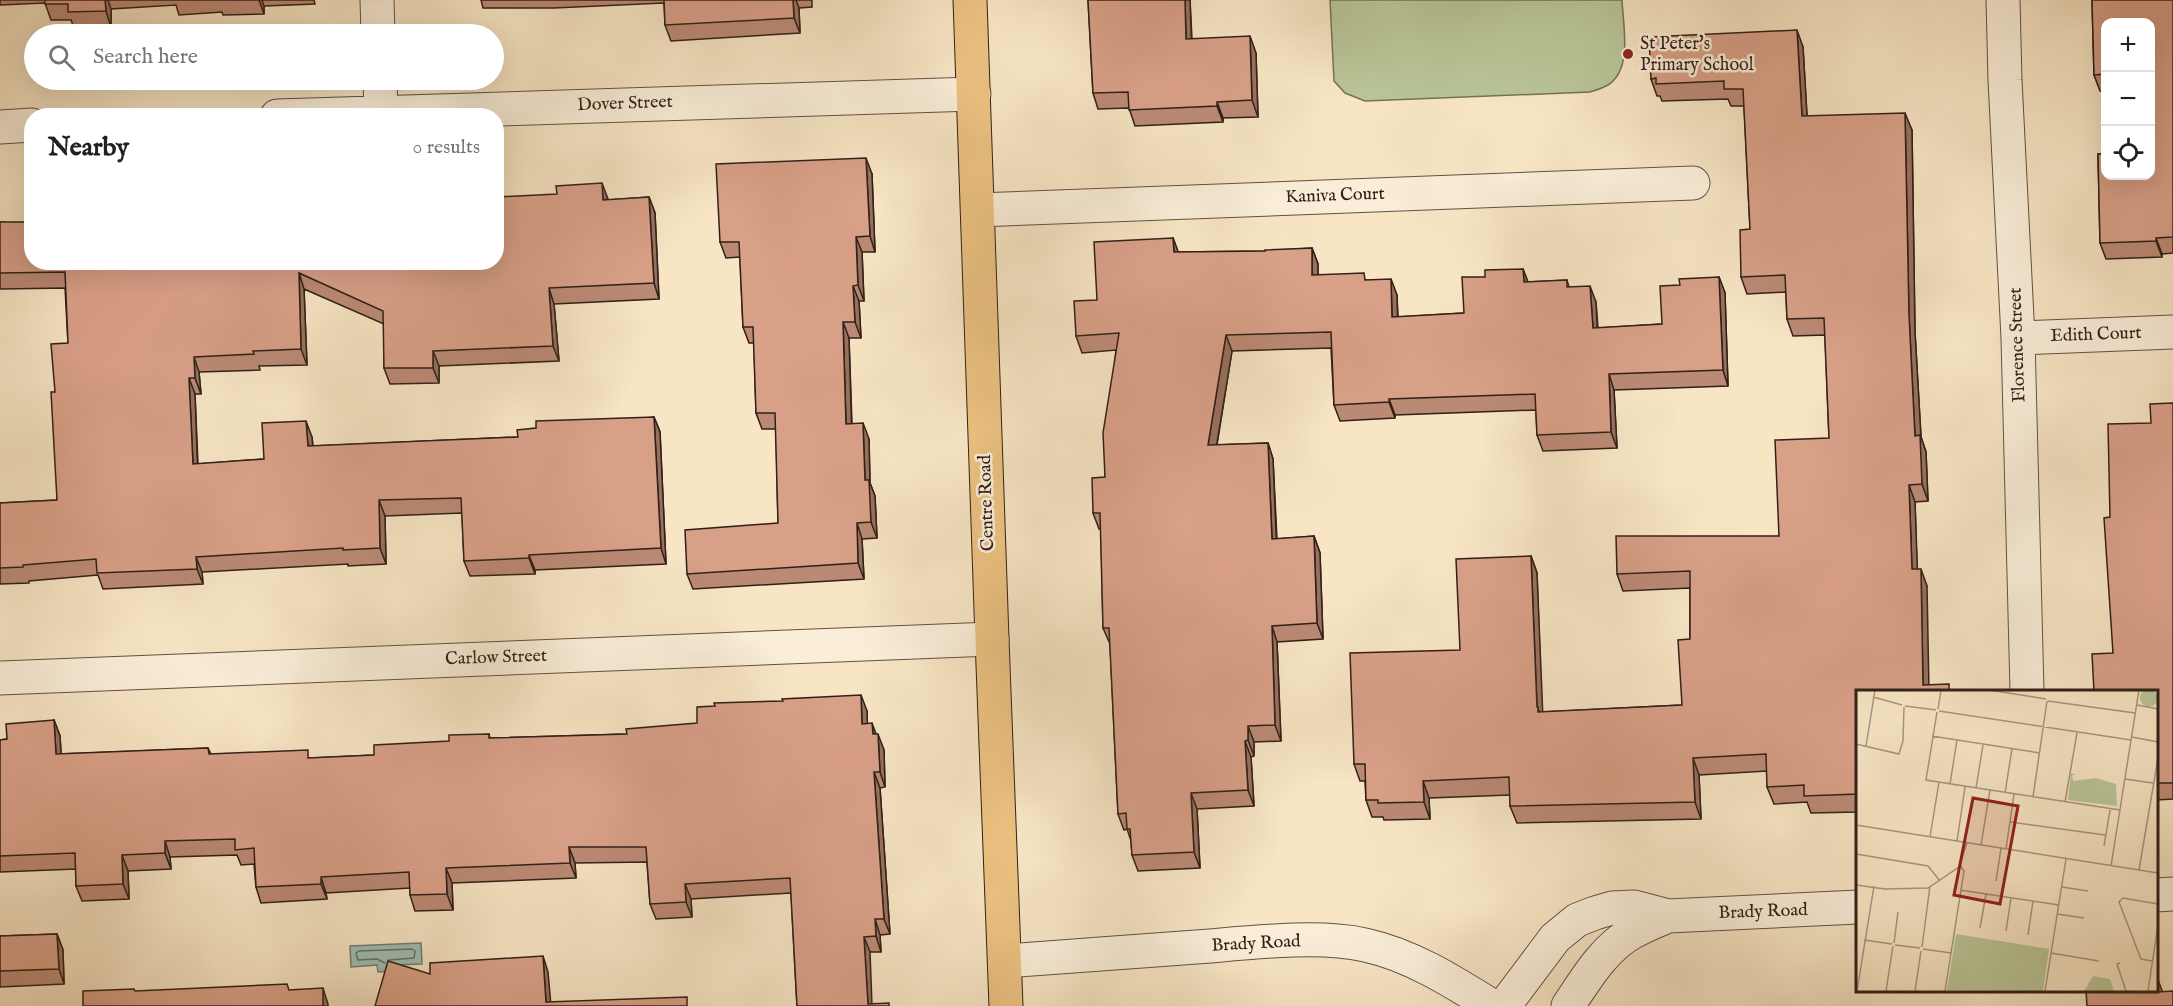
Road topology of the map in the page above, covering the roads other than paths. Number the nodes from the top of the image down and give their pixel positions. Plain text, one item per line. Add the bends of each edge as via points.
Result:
1 (376, 0) edge
2 (970, 0) edge
3 (2003, 0) edge
4 (377, 24) edge
5 (974, 94) junction
6 (381, 95) edge
7 (317, 108) edge
8 (24, 126) edge
9 (0, 127) edge
10 (1692, 183) dead end
11 (978, 210) junction
12 (2173, 332) edge
13 (2018, 338) junction
14 (992, 639) junction
15 (0, 678) edge
16 (2027, 690) edge
17 (2173, 894) edge
18 (2158, 895) edge
19 (1856, 908) edge
20 (1668, 916) junction
21 (1005, 961) junction
22 (1006, 1006) edge
23 (1492, 1006) edge
24 (1504, 1006) edge
25 (1568, 1006) edge

1 - 4 street
2 - 5 main road, Centre Road
3 - 13 street, Florence Street
5 - 6 street, Dover Street
5 - 11 main road, Centre Road
6 - 7 street, Dover Street
8 - 9 street
10 - 11 street, Kaniva Court
11 - 14 main road, Centre Road
12 - 13 street, Edith Court
13 - 16 street, Florence Street
14 - 15 street, Carlow Street
14 - 21 main road, Centre Road
17 - 18 street
19 - 20 street, Brady Road
20 - 24 street, Brady Road via 1634,908 1612,908 1577,920 1555,938
20 - 25 street, Brady Road via 1612,946
21 - 22 main road, Centre Road
21 - 23 street, Brady Road via 1246,943 1341,941 1420,964

